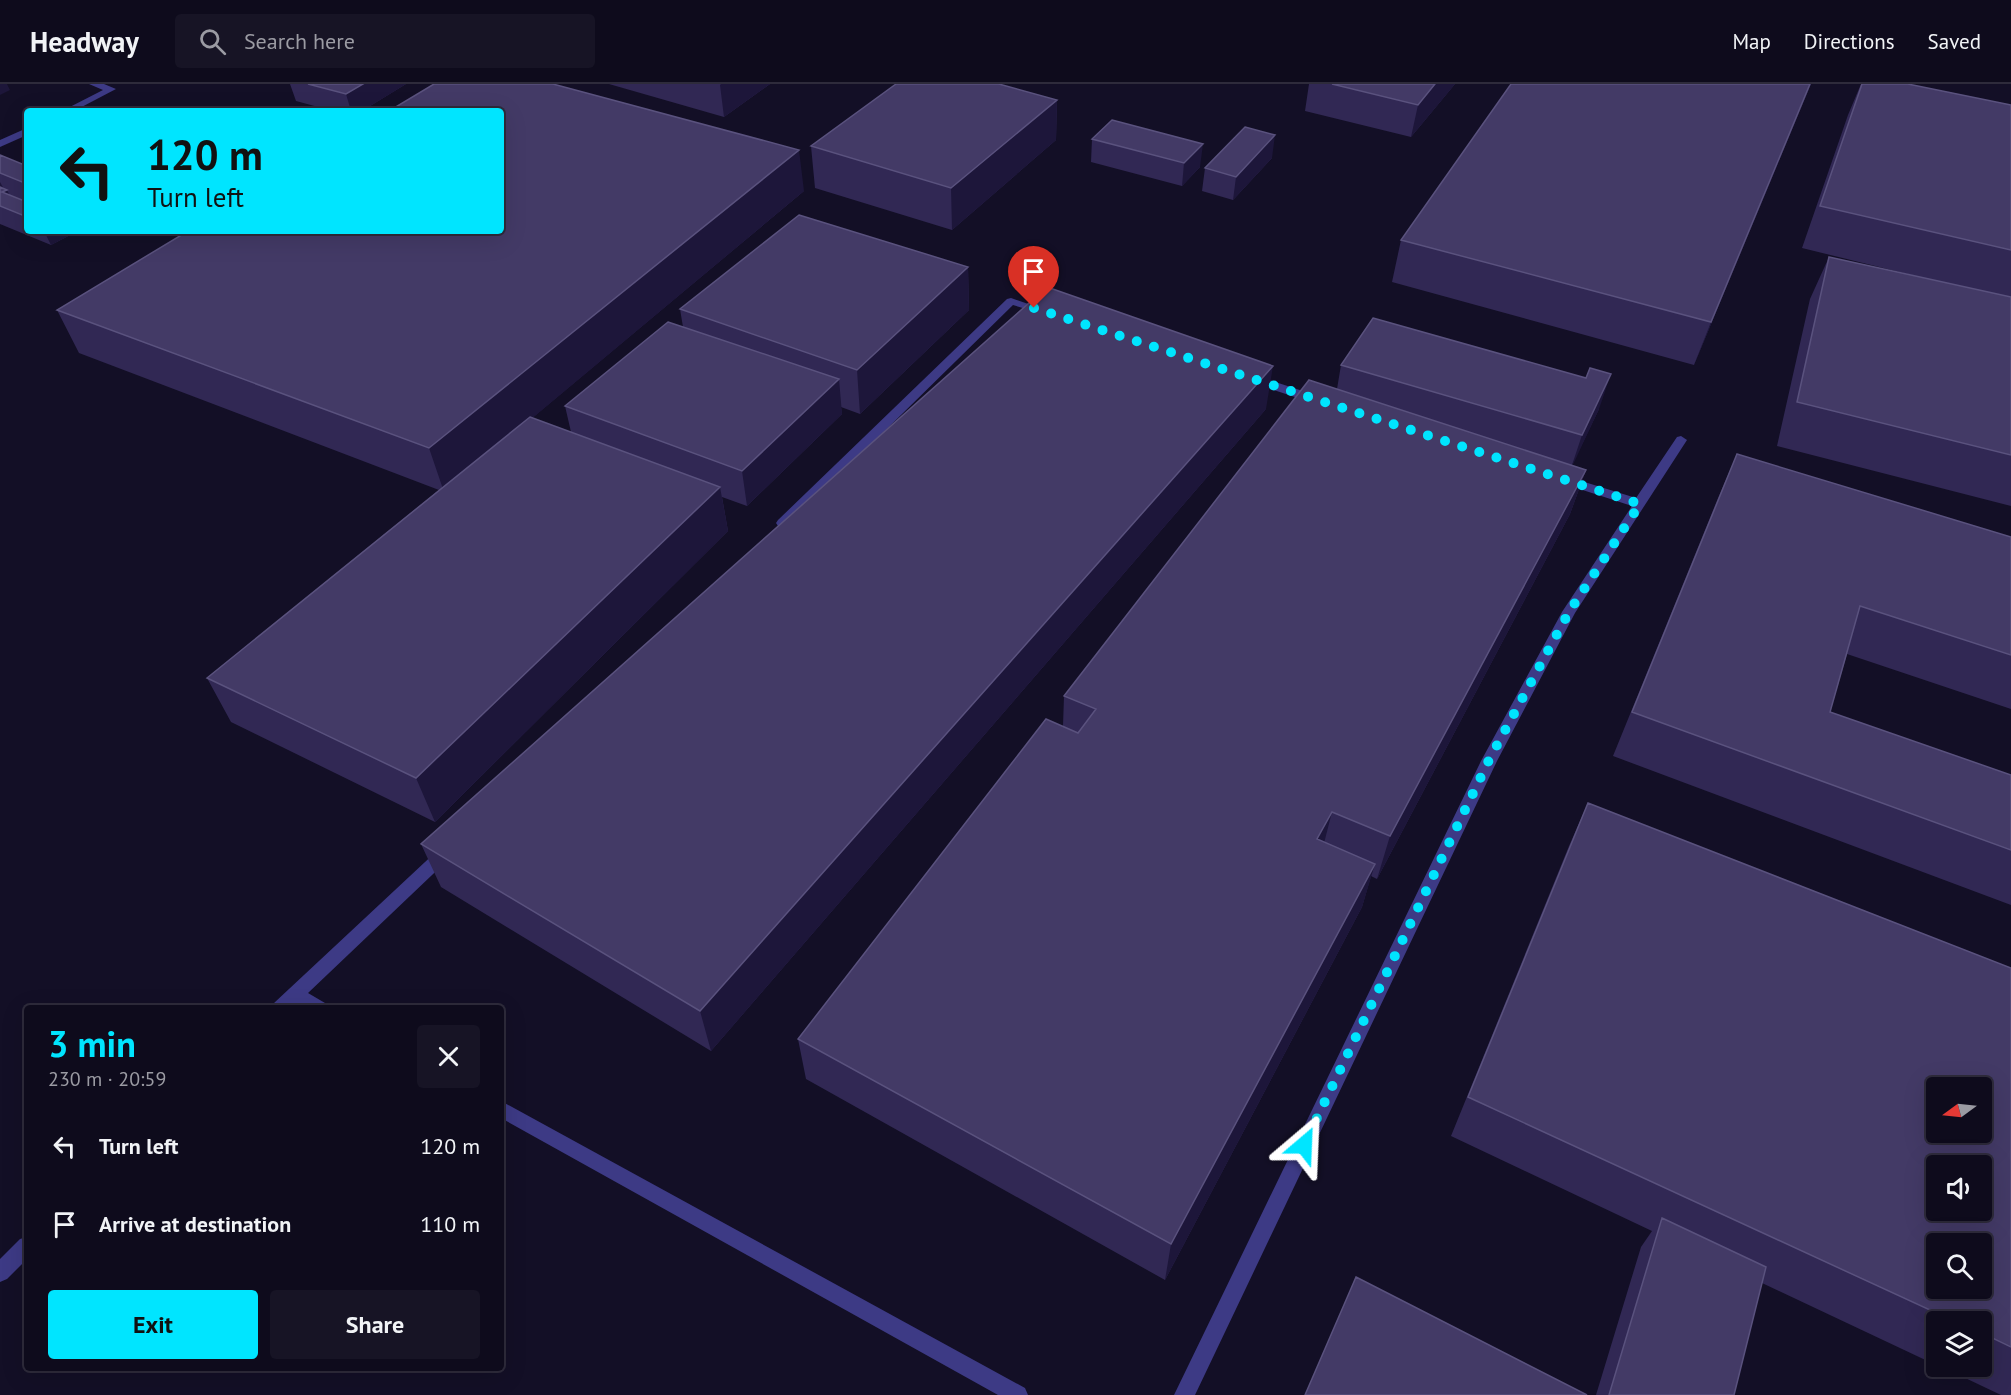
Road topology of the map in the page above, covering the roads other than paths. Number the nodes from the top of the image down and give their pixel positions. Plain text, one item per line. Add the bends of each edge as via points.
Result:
1 (94, 84) edge
2 (73, 108) edge
3 (24, 132) edge
4 (0, 144) edge
5 (1056, 315) edge
6 (1236, 374) edge
7 (1326, 402) edge
8 (1681, 440) dead end
9 (1550, 475) edge
10 (1640, 504) junction
11 (774, 532) edge
12 (460, 839) edge
13 (295, 994) junction
14 (283, 1005) edge
15 (314, 1005) edge
16 (504, 1111) edge
17 (24, 1249) edge
18 (0, 1272) edge
19 (1017, 1395) edge
20 (1184, 1395) edge

1 - 2 lane via 111,89
3 - 4 lane
5 - 11 lane via 1011,301
6 - 7 lane
8 - 10 lane
9 - 10 lane
10 - 20 lane via 1569,612 1489,760
12 - 13 lane
13 - 14 lane
13 - 15 lane
16 - 19 lane
17 - 18 lane

